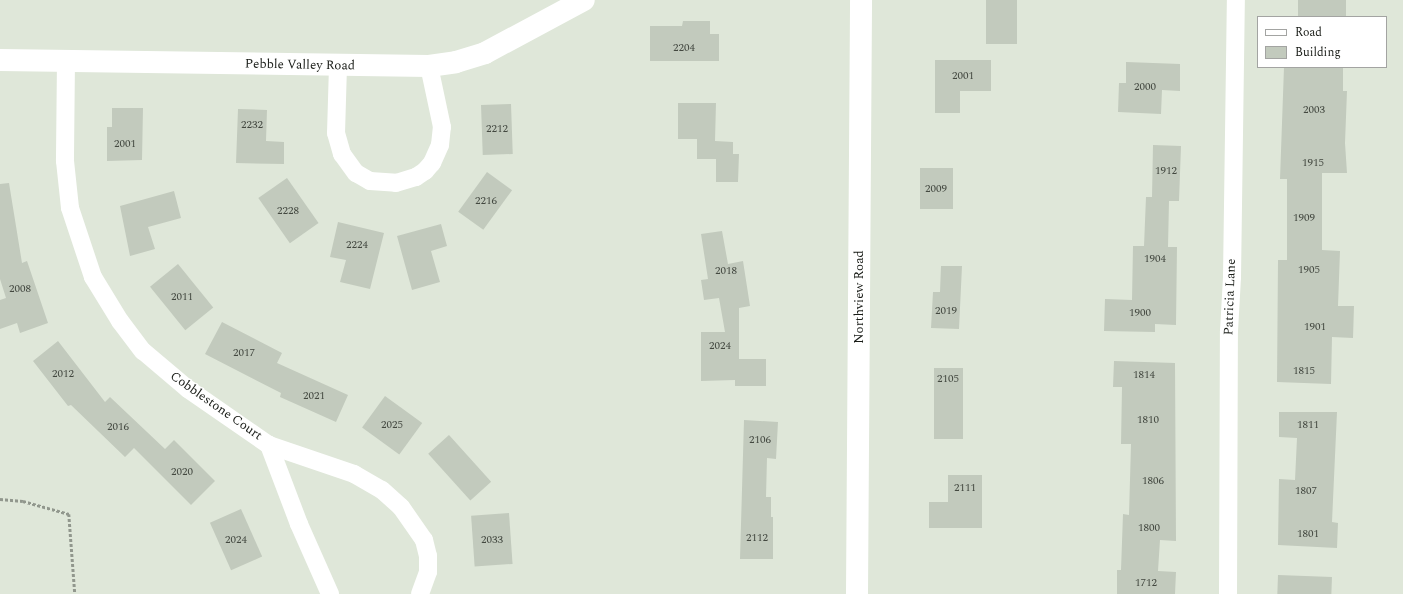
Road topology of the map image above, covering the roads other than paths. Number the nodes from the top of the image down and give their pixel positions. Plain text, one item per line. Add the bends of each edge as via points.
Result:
1 (584, 0) edge
2 (861, 0) edge
3 (1236, 0) edge
4 (0, 60) edge
5 (66, 60) junction
6 (338, 66) junction
7 (429, 66) junction
8 (269, 445) junction
9 (330, 594) edge
10 (420, 594) edge
11 (857, 594) edge
12 (1228, 594) edge

1 - 7 street, Pebble Valley Road via 485,53 456,62
2 - 11 street, Northview Road
3 - 12 street, Patricia Lane via 1229,331
4 - 5 street, Pebble Valley Road
5 - 6 street, Pebble Valley Road
5 - 8 street, Cobblestone Court via 65,160 70,208 93,277 120,321 144,351 188,390
6 - 7 street, Pebble Valley Road
6 - 7 street via 336,133 342,154 356,173 370,181 396,183 416,177 425,170 432,163 440,145 442,127
8 - 9 street, Cobblestone Court via 299,524
8 - 10 street, Cobblestone Court via 354,474 382,490 401,507 424,540 428,556 428,572

